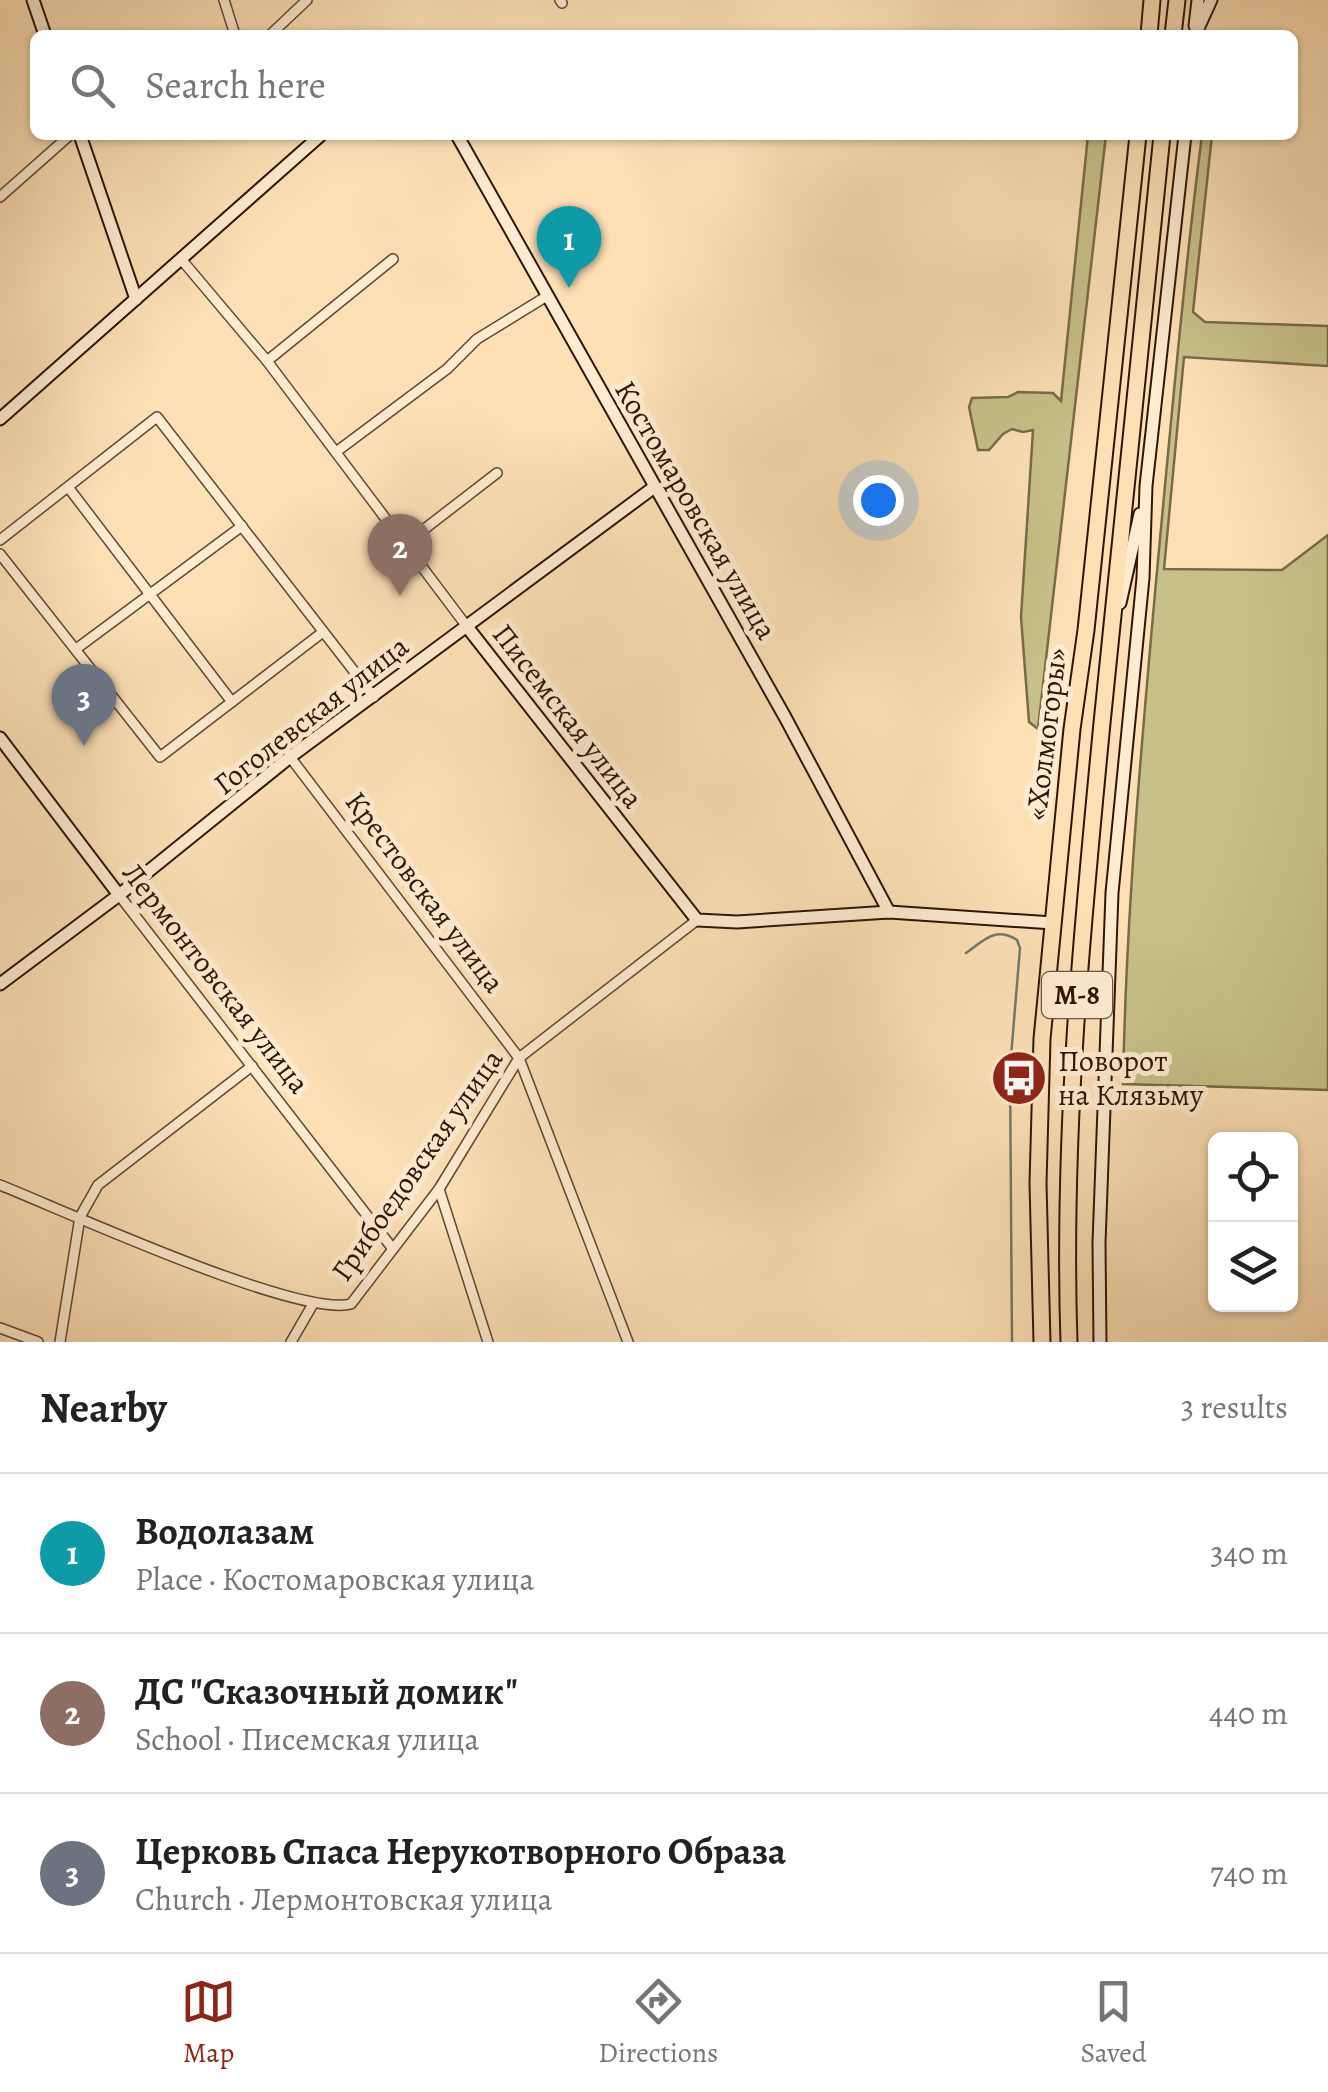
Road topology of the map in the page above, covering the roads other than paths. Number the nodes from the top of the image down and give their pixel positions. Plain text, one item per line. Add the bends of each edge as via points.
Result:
1 (34, 0) edge
2 (224, 0) edge
3 (307, 0) edge
4 (1152, 0) edge
5 (1177, 0) edge
6 (1198, 0) edge
7 (1211, 0) edge
8 (44, 30) edge
9 (233, 30) edge
10 (275, 30) edge
11 (1149, 30) edge
12 (1174, 30) edge
13 (1195, 30) edge
14 (1197, 30) edge
15 (64, 140) edge
16 (82, 140) edge
17 (313, 140) edge
18 (460, 140) edge
19 (1137, 140) edge
20 (1161, 140) edge
21 (1184, 140) edge
22 (0, 197) edge
23 (181, 259) junction
24 (393, 259) dead end
25 (546, 296) junction
26 (136, 299) junction
27 (267, 361) junction
28 (0, 419) edge
29 (336, 452) junction
30 (496, 473) dead end
31 (1146, 486) junction
32 (68, 487) junction
33 (654, 488) junction
34 (242, 526) junction
35 (0, 540) edge
36 (405, 544) junction
37 (0, 554) edge
38 (150, 594) junction
39 (468, 628) junction
40 (323, 632) junction
41 (76, 649) junction
42 (1109, 650) junction
43 (374, 697) junction
44 (232, 702) junction
45 (0, 738) edge
46 (290, 757) junction
47 (120, 896) junction
48 (889, 912) junction
49 (697, 920) junction
50 (1053, 923) junction
51 (0, 984) edge
52 (519, 1058) junction
53 (252, 1066) junction
54 (0, 1185) edge
55 (439, 1188) junction
56 (80, 1217) junction
57 (392, 1249) junction
58 (313, 1304) junction
59 (0, 1328) edge
60 (38, 1342) edge
61 (60, 1342) edge
62 (291, 1342) edge
63 (488, 1342) edge
64 (628, 1342) edge
65 (1042, 1342) edge
66 (1069, 1342) edge
67 (1100, 1342) edge

1 - 8 street
2 - 9 street
3 - 10 street
4 - 11 highway
5 - 12 highway
6 - 13 street
7 - 14 street
15 - 22 street
16 - 26 street
17 - 23 street
18 - 25 street, Костомаровская улица
19 - 50 highway, «Холмогоры» / М-8
20 - 42 highway, «Холмогоры» / М-8
21 - 31 street
23 - 26 street
23 - 27 street, Писемская улица
24 - 27 street
25 - 29 street via 477,339
25 - 33 street, Костомаровская улица
26 - 28 street
27 - 29 street, Писемская улица
29 - 36 street, Писемская улица
30 - 36 street
31 - 42 street
31 - 67 street via 1112,892
32 - 34 street via 157,417
32 - 35 street
32 - 38 street
33 - 39 street, Гоголевская улица
33 - 48 street, Костомаровская улица
34 - 38 street
34 - 40 street
36 - 39 street, Писемская улица
37 - 41 street
38 - 41 street
38 - 44 street
39 - 43 street, Гоголевская улица
39 - 49 street, Писемская улица
40 - 43 street
40 - 44 street
41 - 44 street via 160,757
42 - 66 highway, «Холмогоры» / М-8 via 1069,1116
43 - 46 street, Гоголевская улица
45 - 47 street, Лермонтовская улица
46 - 47 street, Гоголевская улица
46 - 52 street, Крестовская улица
47 - 51 street, Гоголевская улица
47 - 53 street, Лермонтовская улица
48 - 49 street
48 - 50 street
49 - 52 street, Грибоедовская улица
50 - 65 highway, «Холмогоры» / М-8 via 1039,1147
52 - 55 street, Грибоедовская улица
52 - 64 street, Крестовская улица
53 - 56 street via 98,1185
53 - 57 street, Лермонтовская улица
54 - 56 street
55 - 57 street, Грибоедовская улица
55 - 63 street
56 - 58 street
56 - 61 street
57 - 58 street, Грибоедовская улица via 351,1304
58 - 62 street
59 - 60 street

